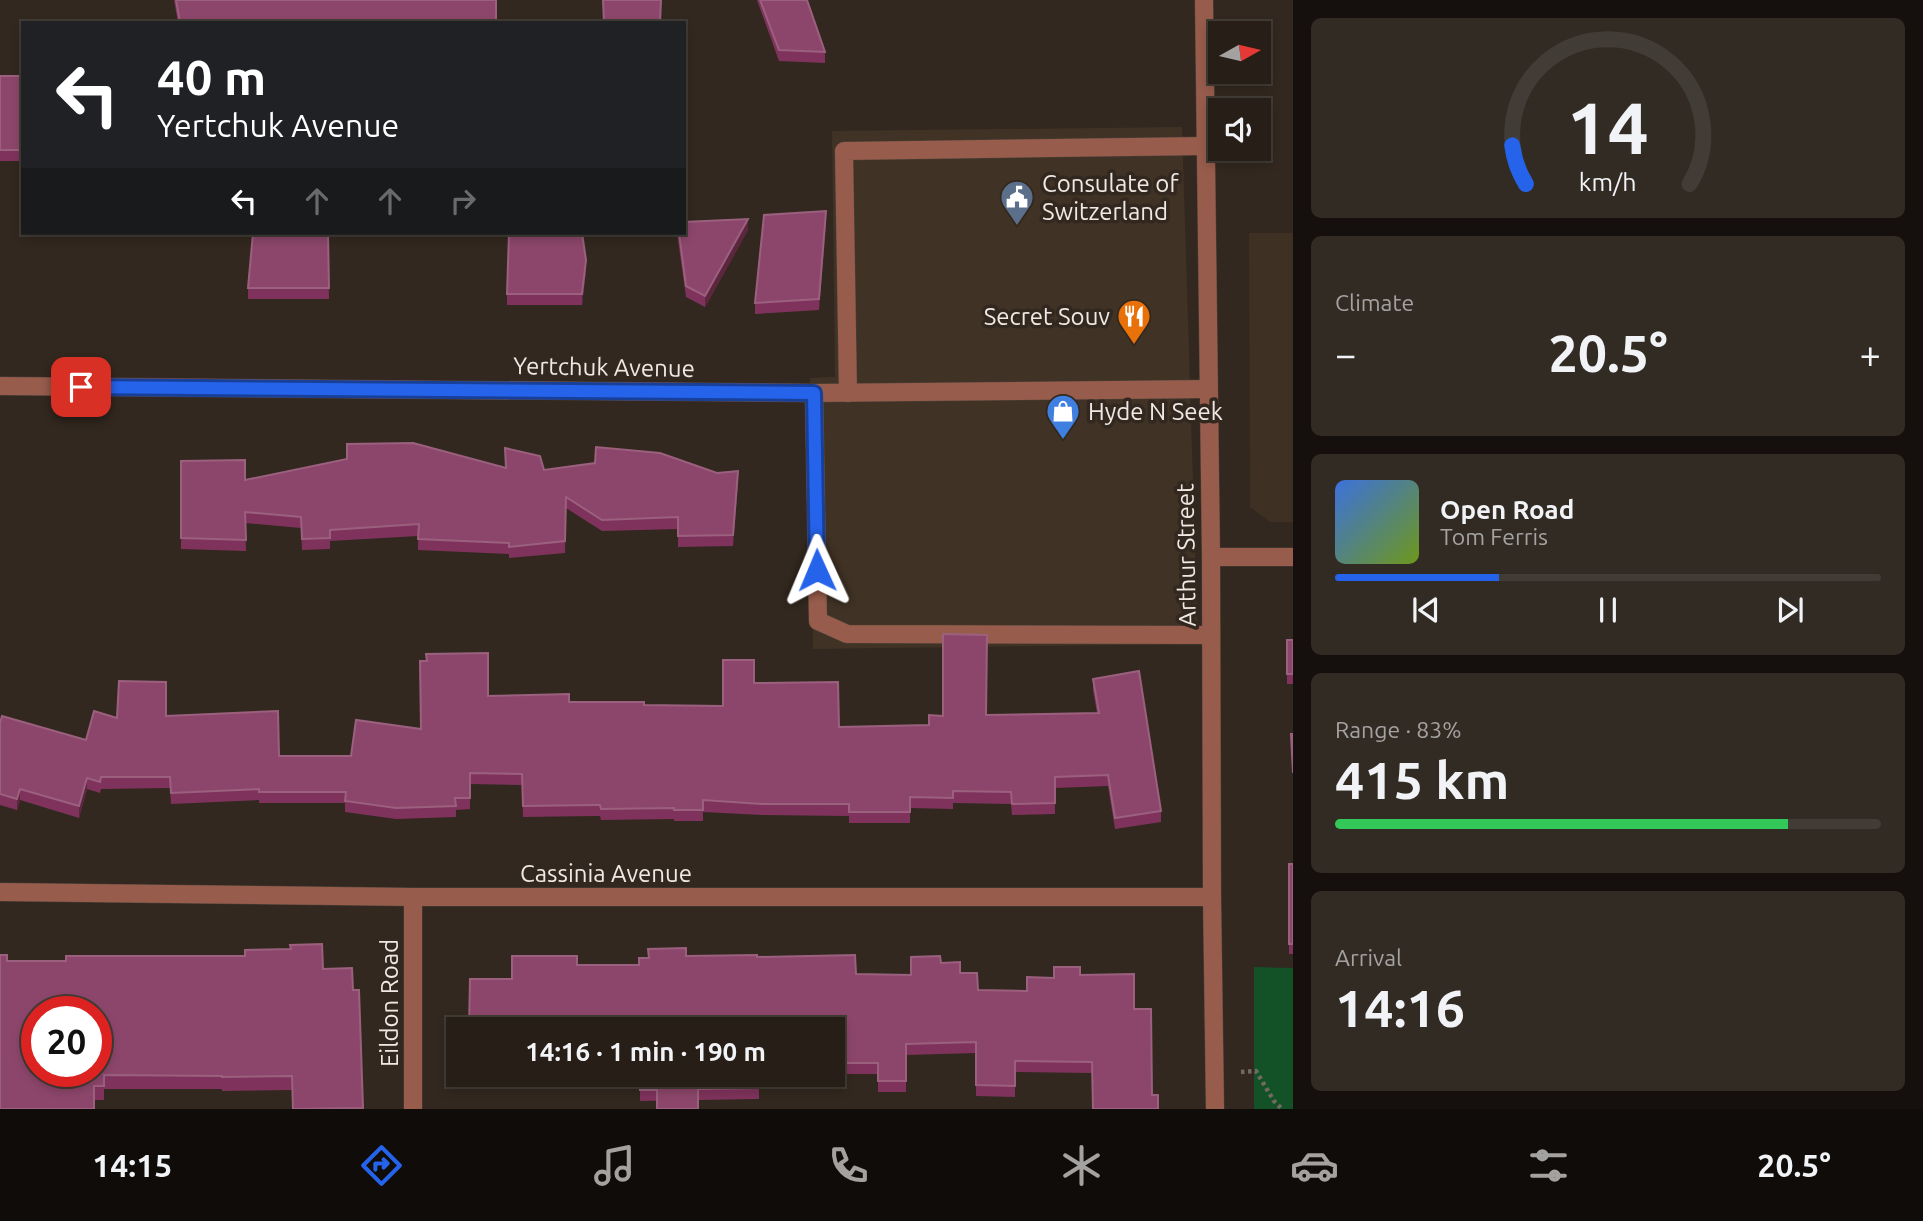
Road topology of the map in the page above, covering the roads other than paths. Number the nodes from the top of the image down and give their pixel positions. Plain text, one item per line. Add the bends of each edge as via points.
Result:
1 (1204, 0) edge
2 (1205, 146) junction
3 (0, 386) edge
4 (1208, 389) junction
5 (814, 393) junction
6 (848, 393) junction
7 (1211, 557) junction
8 (1293, 557) edge
9 (1211, 635) junction
10 (0, 892) edge
11 (413, 897) junction
12 (1212, 897) junction
13 (413, 1109) edge
14 (1215, 1109) edge

1 - 2 street, Arthur Street
2 - 4 street, Arthur Street
2 - 6 street via 844,151
3 - 5 street, Yertchuk Avenue
4 - 6 street, Yertchuk Avenue
4 - 7 street, Arthur Street
5 - 6 street, Yertchuk Avenue
5 - 9 street via 818,621 847,634
7 - 8 street
7 - 9 street, Arthur Street
9 - 12 street, Arthur Street
10 - 11 street, Cassinia Avenue
11 - 12 street, Cassinia Avenue
11 - 13 street, Eildon Road
12 - 14 street, Arthur Street

